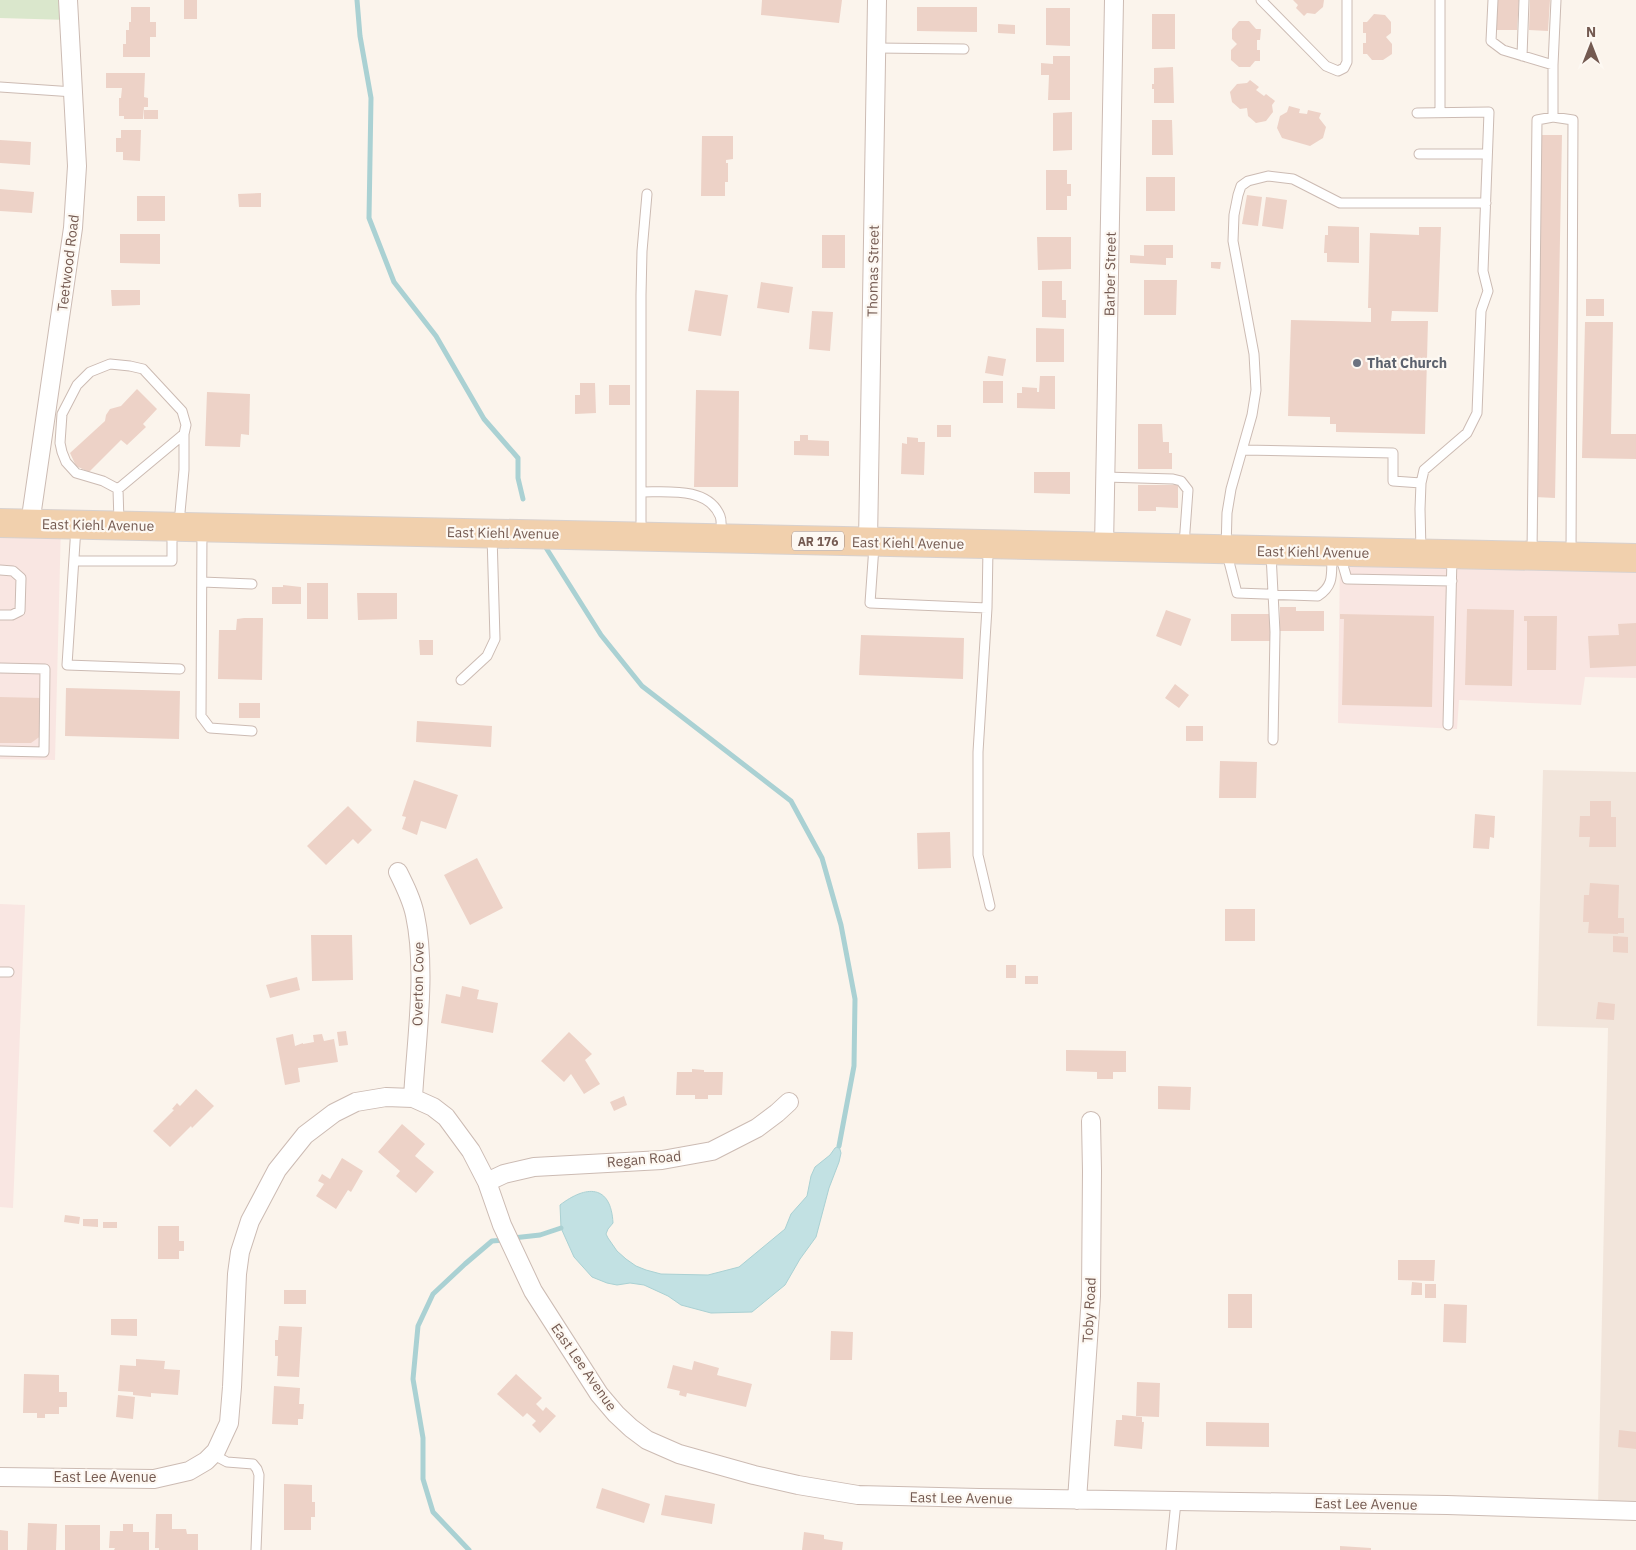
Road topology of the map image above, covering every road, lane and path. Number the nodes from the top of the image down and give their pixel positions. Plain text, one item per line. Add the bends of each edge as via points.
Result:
1 (68, 0) edge
2 (877, 0) edge
3 (1114, 0) edge
4 (1262, 0) edge
5 (1347, 0) edge
6 (1440, 0) edge
7 (1493, 0) edge
8 (1524, 0) edge
9 (1556, 0) edge
10 (876, 48) junction
11 (964, 49) dead end
12 (1522, 56) junction
13 (1553, 65) junction
14 (0, 87) edge
15 (74, 92) junction
16 (1417, 112) dead end
17 (1440, 112) junction
18 (1553, 117) junction
19 (1419, 154) dead end
20 (1488, 154) junction
21 (647, 194) dead end
22 (1486, 203) junction
23 (55, 412) junction
24 (184, 434) junction
25 (1242, 450) junction
26 (1105, 477) junction
27 (1422, 483) junction
28 (118, 489) junction
29 (642, 492) junction
30 (0, 523) edge
31 (30, 524) junction
32 (76, 524) junction
33 (120, 525) junction
34 (184, 526) junction
35 (492, 533) junction
36 (641, 536) junction
37 (720, 538) junction
38 (871, 542) junction
39 (988, 545) junction
40 (1104, 547) junction
41 (1184, 549) junction
42 (1226, 550) junction
43 (1271, 551) junction
44 (1336, 552) junction
45 (1422, 554) junction
46 (1452, 554) junction
47 (1532, 556) junction
48 (1571, 557) junction
49 (1636, 558) edge
50 (74, 561) junction
51 (0, 570) edge
52 (1452, 581) junction
53 (202, 582) junction
54 (252, 584) dead end
55 (1273, 595) junction
56 (987, 608) junction
57 (0, 615) edge
58 (0, 668) edge
59 (180, 669) dead end
60 (461, 680) dead end
61 (1448, 725) dead end
62 (252, 731) dead end
63 (1273, 740) dead end
64 (0, 751) edge
65 (398, 872) dead end
66 (990, 906) dead end
67 (413, 1098) junction
68 (789, 1102) dead end
69 (1091, 1120) dead end
70 (487, 1182) junction
71 (212, 1454) junction
72 (0, 1477) edge
73 (1077, 1500) junction
74 (1176, 1502) junction
75 (1636, 1511) edge
76 (256, 1550) edge
77 (1171, 1550) edge

1 - 15 street, Teetwood Road
2 - 10 street, Thomas Street
3 - 26 street, Barber Street
4 - 5 lane via 1326,66 1338,72 1347,62
6 - 17 lane
7 - 12 lane via 1491,41 1503,50
8 - 12 lane
9 - 13 lane
10 - 11 lane
10 - 38 street, Thomas Street
12 - 13 lane
13 - 18 lane
14 - 15 lane
15 - 23 street, Teetwood Road via 77,166 74,228
16 - 17 lane
17 - 20 lane via 1489,112
18 - 47 lane via 1536,120
18 - 48 lane via 1573,120
19 - 20 lane
20 - 22 lane
21 - 29 lane via 641,295
22 - 25 lane via 1340,203 1293,179 1268,176 1248,180 1241,186 1234,215 1233,241 1254,354 1256,390
22 - 27 lane via 1483,271 1488,291 1481,311 1477,412 1467,433 1424,470
23 - 24 lane via 90,372 110,364 130,366 142,369 182,412 186,425
23 - 28 lane via 66,462 76,473
23 - 31 street, Teetwood Road via 34,487
24 - 28 lane
24 - 34 lane
25 - 27 lane via 1393,453 1392,481
25 - 42 lane via 1230,490
26 - 40 street, Barber Street
26 - 41 lane via 1173,479 1184,484 1188,490
27 - 45 lane
28 - 33 lane
29 - 36 lane
29 - 37 lane via 683,492 708,500 721,518
30 - 31 main road, East Kiehl Avenue / AR 176
31 - 32 main road, East Kiehl Avenue / AR 176
32 - 33 main road, East Kiehl Avenue / AR 176
32 - 50 lane
33 - 34 main road, East Kiehl Avenue / AR 176
34 - 35 main road, East Kiehl Avenue / AR 176
34 - 50 lane via 172,561
34 - 53 lane
35 - 36 main road, East Kiehl Avenue / AR 176
35 - 60 lane via 495,639 487,656
36 - 37 main road, East Kiehl Avenue / AR 176
37 - 38 main road, East Kiehl Avenue / AR 176
38 - 39 main road, East Kiehl Avenue / AR 176
38 - 56 lane via 870,603
39 - 40 main road, East Kiehl Avenue / AR 176
39 - 56 lane
40 - 41 main road, East Kiehl Avenue / AR 176
41 - 42 main road, East Kiehl Avenue / AR 176
42 - 43 main road, East Kiehl Avenue / AR 176
42 - 55 lane via 1237,594
43 - 44 main road, East Kiehl Avenue / AR 176
43 - 55 lane
44 - 45 main road, East Kiehl Avenue / AR 176
44 - 52 lane via 1347,579
44 - 55 lane via 1327,590 1318,596
45 - 46 main road, East Kiehl Avenue / AR 176
46 - 47 main road, East Kiehl Avenue / AR 176
46 - 52 lane
47 - 48 main road, East Kiehl Avenue / AR 176
48 - 49 main road, East Kiehl Avenue / AR 176
50 - 59 lane via 67,665
51 - 57 lane via 13,571 21,578 20,611
52 - 61 lane
53 - 54 lane
53 - 62 lane via 201,716 210,728
55 - 63 lane
56 - 66 lane via 978,752 978,855
58 - 64 lane via 46,669 44,752
65 - 67 street, Overton Cove via 415,913 419,940 420,989
67 - 70 street, East Lee Avenue via 446,1117 471,1151
67 - 71 street, East Lee Avenue via 371,1099 356,1102 334,1113 305,1135 272,1178 250,1221 240,1252 229,1423
68 - 70 street, Regan Road via 757,1128 712,1151 662,1160 534,1167
69 - 73 street, Toby Road via 1091,1296
70 - 73 street, East Lee Avenue via 502,1225 534,1291 599,1394 647,1440 678,1454 746,1473 858,1495
71 - 72 street, East Lee Avenue via 190,1471 154,1479
71 - 76 lane via 228,1462 253,1464 257,1469
73 - 74 street, East Lee Avenue
74 - 75 street, East Lee Avenue
74 - 77 lane

